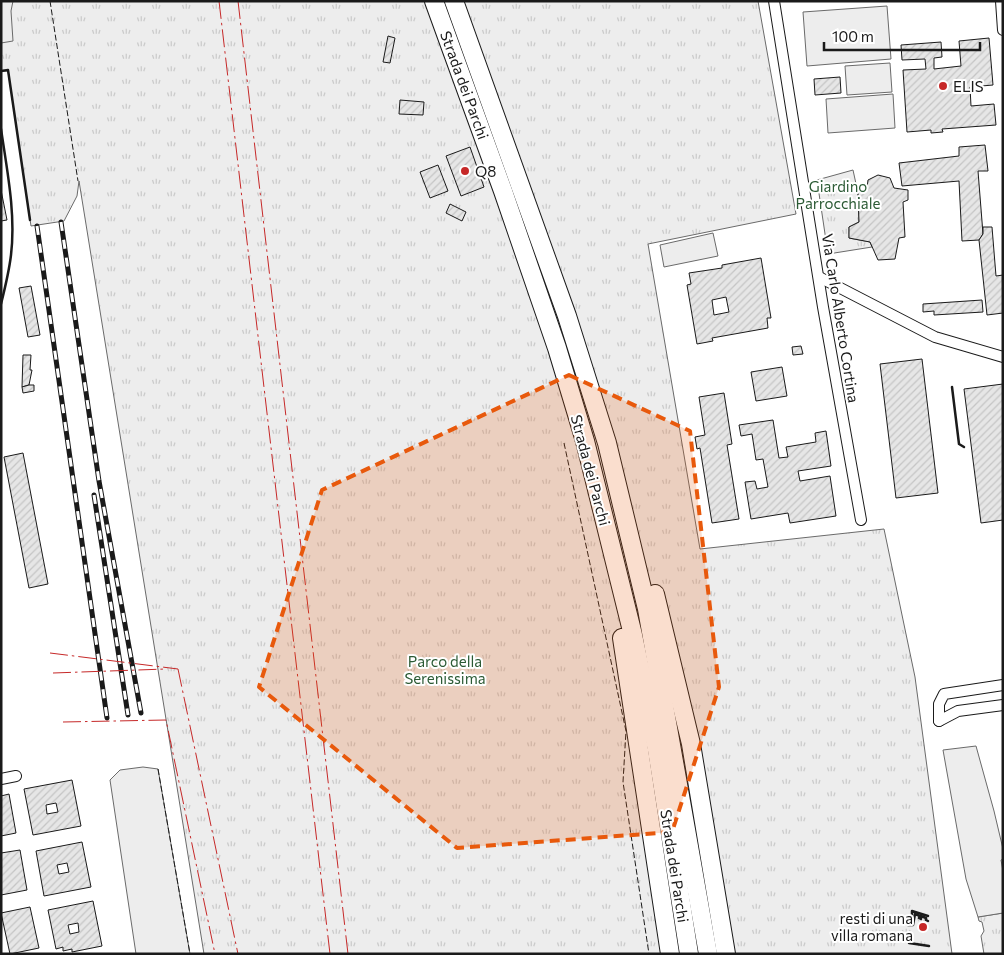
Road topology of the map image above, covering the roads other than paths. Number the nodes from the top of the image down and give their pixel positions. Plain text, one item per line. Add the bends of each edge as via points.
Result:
1 (434, 1) edge
2 (454, 1) edge
3 (774, 1) edge
4 (1001, 1) edge
5 (1003, 30) edge
6 (819, 277) junction
7 (1003, 357) edge
8 (607, 443) junction
9 (861, 520) dead end
10 (607, 531) junction
11 (1003, 685) edge
12 (1003, 705) edge
13 (16, 776) dead end
14 (1, 779) edge
15 (670, 954) edge
16 (689, 954) edge
17 (708, 954) edge
18 (726, 954) edge

1 - 10 highway, Strada dei Parchi via 557,348
2 - 8 highway, Strada dei Parchi via 564,307
3 - 6 street, Via Carlo Alberto Cortina
4 - 5 street
6 - 7 street via 935,337
6 - 9 street, Via Carlo Alberto Cortina
8 - 17 highway, Strada dei Parchi via 647,609
8 - 18 highway via 636,521 691,744
10 - 15 highway
10 - 16 highway, Strada dei Parchi via 657,750
11 - 12 street via 944,694 940,700 939,721 958,710
13 - 14 street

